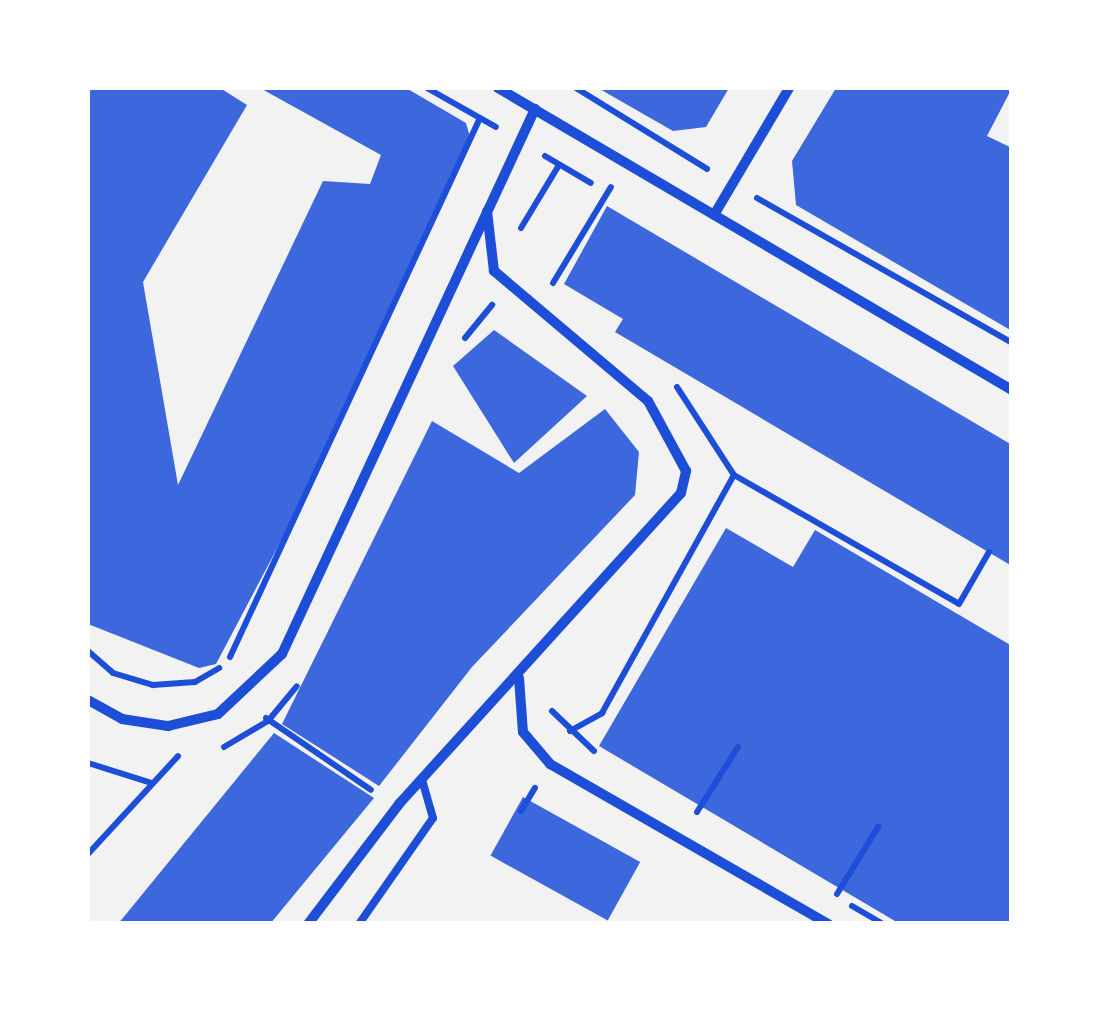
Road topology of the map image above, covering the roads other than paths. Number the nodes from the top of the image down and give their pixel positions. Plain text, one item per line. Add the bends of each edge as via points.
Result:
1 (498, 88) edge
2 (788, 88) edge
3 (534, 109) junction
4 (487, 211) junction
5 (714, 215) junction
6 (1012, 390) edge
7 (519, 677) junction
8 (88, 700) edge
9 (422, 780) junction
10 (308, 924) edge
11 (359, 924) edge
12 (828, 924) edge

1 - 3 street
2 - 5 street
3 - 4 street
3 - 5 street
4 - 7 street via 494,271 648,401 686,471 664,518
4 - 8 street via 282,654 249,694 218,714 168,726 122,720
5 - 6 street
7 - 9 street
7 - 12 street via 524,732 550,764
9 - 10 street
9 - 11 lane via 432,818

